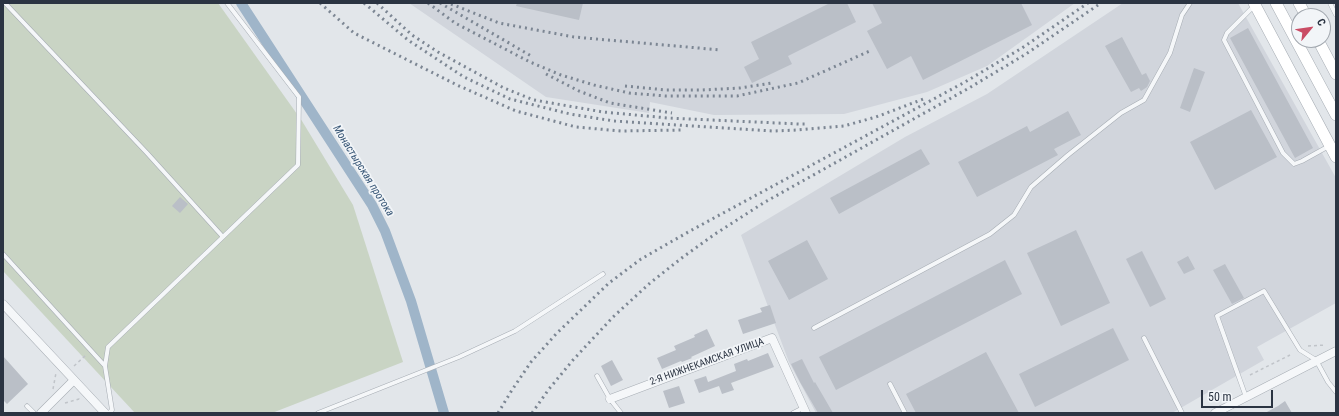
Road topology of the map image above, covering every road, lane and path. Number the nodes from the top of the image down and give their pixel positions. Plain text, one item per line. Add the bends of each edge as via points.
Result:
1 (5, 3) edge
2 (227, 3) edge
3 (1190, 3) edge
4 (1276, 3) edge
5 (1330, 3) edge
6 (1254, 5) edge
7 (1336, 14) edge
8 (1322, 48) edge
9 (1336, 74) edge
10 (1336, 115) edge
11 (1330, 146) junction
12 (1336, 157) edge
13 (223, 237) junction
14 (3, 254) edge
15 (603, 274) dead end
16 (3, 304) edge
17 (814, 328) dead end
18 (1144, 338) dead end
19 (1329, 344) dead end
20 (1306, 346) dead end
21 (91, 350) junction
22 (1336, 351) edge
23 (1290, 355) dead end
24 (1316, 360) junction
25 (75, 365) dead end
26 (105, 366) junction
27 (56, 373) dead end
28 (1250, 375) dead end
29 (597, 376) dead end
30 (74, 380) junction
31 (890, 384) dead end
32 (1336, 392) edge
33 (1246, 397) junction
34 (610, 399) junction
35 (51, 403) junction
36 (84, 403) dead end
37 (27, 406) dead end
38 (805, 410) edge
39 (34, 413) edge
40 (41, 413) edge
41 (105, 413) edge
42 (110, 413) edge
43 (318, 413) edge
44 (621, 413) edge
45 (793, 413) edge
46 (905, 413) edge
47 (1182, 413) edge
48 (1215, 413) edge

1 - 13 lane
2 - 13 lane via 299,97 298,166
3 - 17 lane via 1182,15 1170,54 1144,100 1121,113 1068,154 1031,187 1014,215 990,234
4 - 10 main road
5 - 7 lane
6 - 11 main road
6 - 11 lane via 1227,33 1224,40 1283,153 1294,164
8 - 9 main road
11 - 12 main road
13 - 26 lane via 108,347
14 - 21 lane
15 - 43 lane via 515,330 459,357
16 - 30 street
18 - 47 lane
19 - 20 path
21 - 25 path
21 - 26 lane
22 - 24 street
23 - 28 path
24 - 32 lane
24 - 33 street
24 - 33 lane via 1300,350 1264,291 1217,316
26 - 42 lane via 112,410
27 - 35 path via 53,389 48,398
29 - 34 lane
30 - 35 street
30 - 41 street
31 - 46 lane
33 - 48 street
34 - 38 street, 2-Я НИЖНЕКАМСКАЯ УЛИЦА via 772,338
34 - 44 lane
35 - 36 path via 56,408 79,399
35 - 40 street
37 - 39 lane
38 - 45 lane

